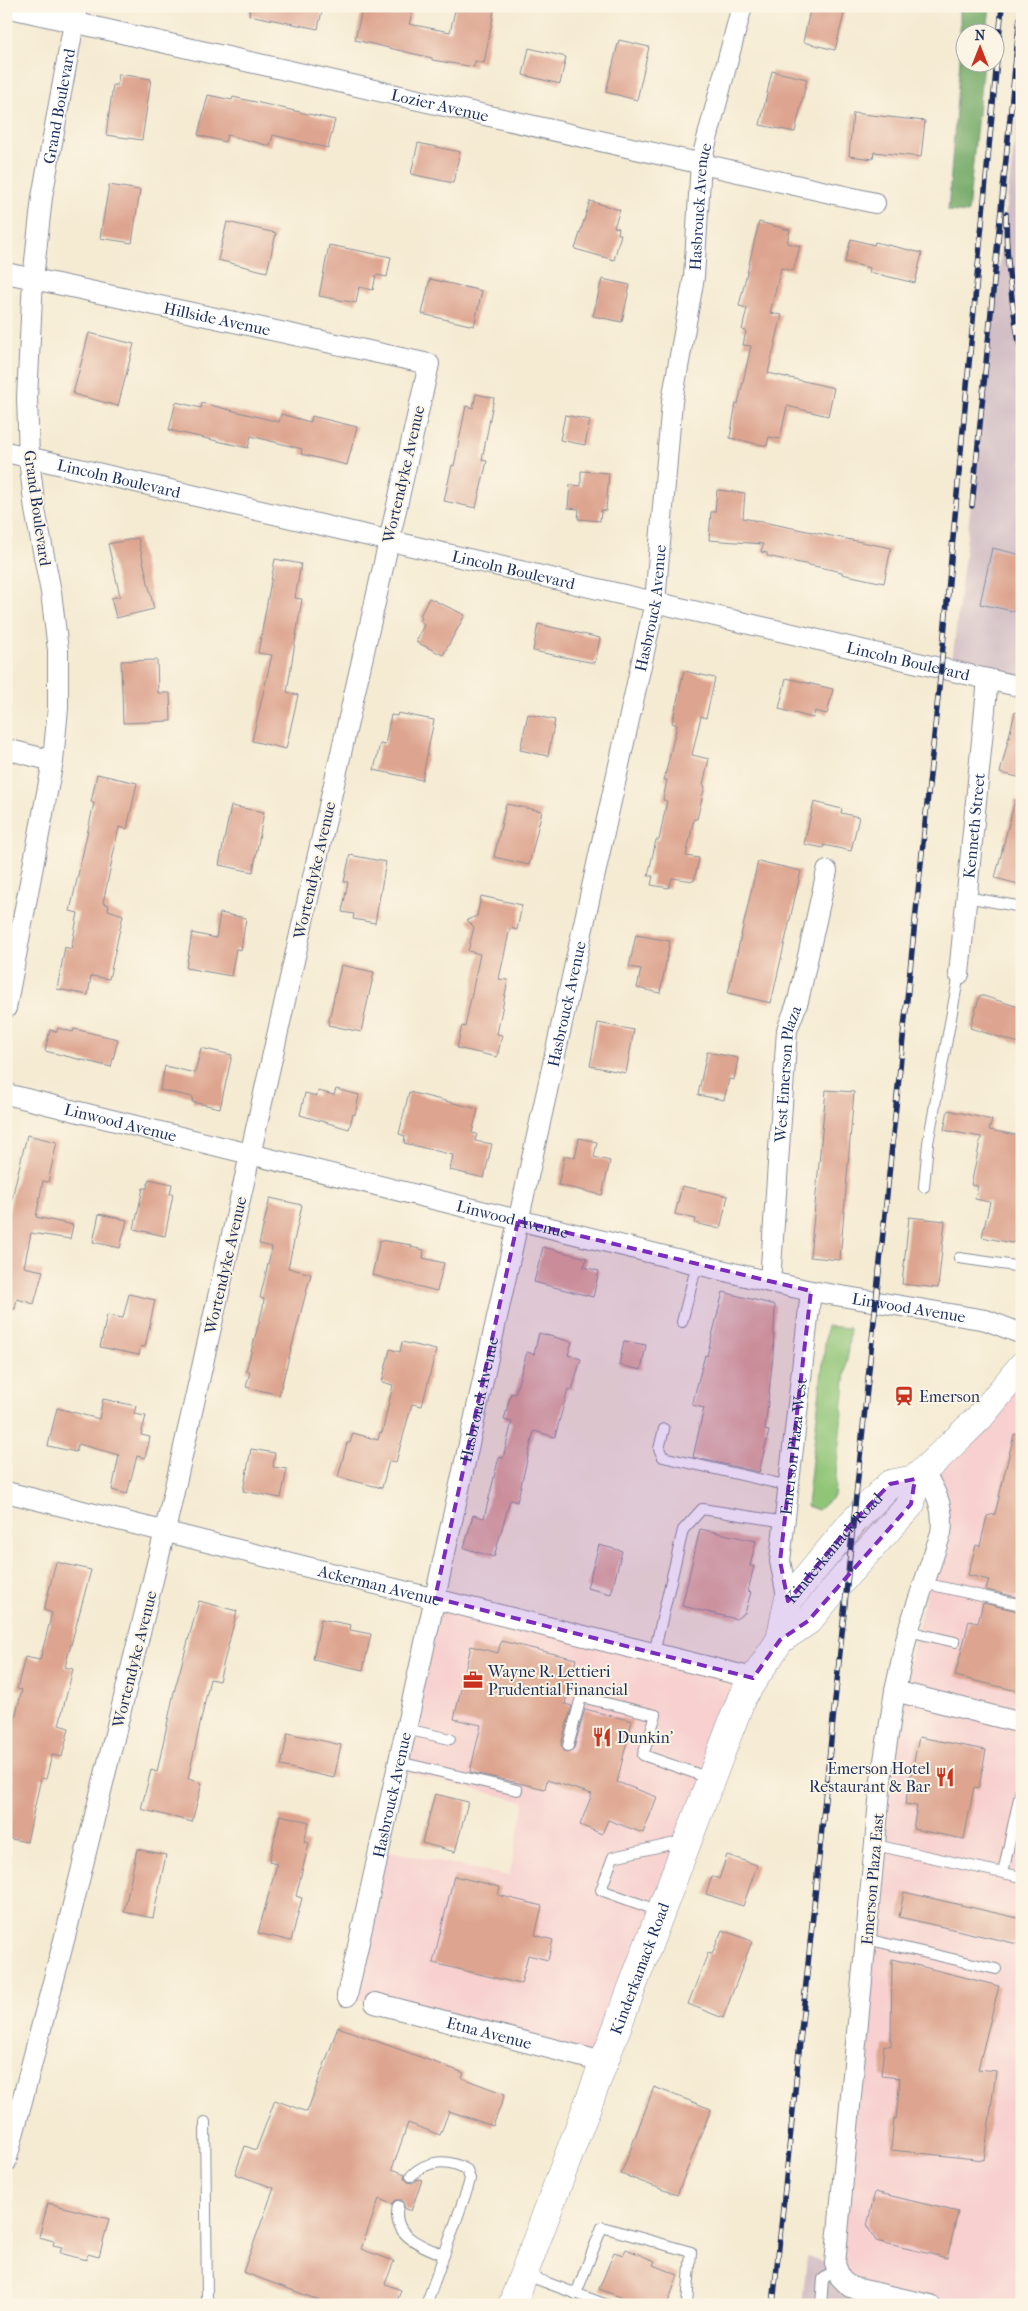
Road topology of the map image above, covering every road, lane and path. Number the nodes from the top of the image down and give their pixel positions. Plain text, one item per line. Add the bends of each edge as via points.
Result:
1 (742, 6) edge
2 (6, 7) edge
3 (76, 14) edge
4 (701, 162) junction
5 (875, 203) dead end
6 (6, 273) edge
7 (33, 279) junction
8 (428, 364) joint
9 (6, 452) edge
10 (29, 458) junction
11 (388, 540) junction
12 (655, 602) junction
13 (988, 679) junction
14 (1022, 687) edge
15 (6, 749) edge
16 (53, 761) junction
17 (827, 870) dead end
18 (966, 897) junction
19 (1022, 907) edge
20 (959, 974) joint
21 (6, 1008) edge
22 (6, 1094) edge
23 (250, 1154) junction
24 (924, 1187) dead end
25 (518, 1221) junction
26 (959, 1258) dead end
27 (697, 1264) junction
28 (1022, 1267) edge
29 (770, 1282) junction
30 (811, 1291) junction
31 (682, 1322) dead end
32 (1022, 1334) edge
33 (1019, 1376) edge
34 (664, 1429) dead end
35 (919, 1475) junction
36 (789, 1486) junction
37 (6, 1492) edge
38 (785, 1522) junction
39 (165, 1531) junction
40 (923, 1582) junction
41 (435, 1598) junction
42 (788, 1601) junction
43 (1022, 1605) edge
44 (908, 1631) junction
45 (780, 1640) junction
46 (955, 1642) dead end
47 (654, 1653) junction
48 (753, 1678) junction
49 (895, 1691) junction
50 (1022, 1723) edge
51 (406, 1729) junction
52 (450, 1739) dead end
53 (568, 1746) dead end
54 (399, 1762) junction
55 (710, 1779) junction
56 (1022, 1784) edge
57 (518, 1790) dead end
58 (687, 1840) junction
59 (875, 1845) junction
60 (1003, 1873) junction
61 (1022, 1877) edge
62 (660, 1912) junction
63 (866, 1939) junction
64 (996, 1969) dead end
65 (347, 1996) dead end
66 (375, 2004) dead end
67 (603, 2062) junction
68 (205, 2122) dead end
69 (6, 2162) edge
70 (411, 2176) dead end
71 (398, 2206) dead end
72 (444, 2255) junction
73 (837, 2269) junction
74 (523, 2274) junction
75 (576, 2294) junction
76 (210, 2305) edge
77 (426, 2305) edge
78 (512, 2305) edge
79 (607, 2305) edge
80 (687, 2305) edge
81 (821, 2305) edge
82 (930, 2305) edge

1 - 4 street, Hasbrouck Avenue
2 - 3 street, Lozier Avenue
3 - 4 street, Lozier Avenue
3 - 7 street, Grand Boulevard via 42,198
4 - 5 street, Lozier Avenue
4 - 12 street, Hasbrouck Avenue via 694,277 672,401
6 - 7 street, Hillside Avenue
7 - 8 street, Hillside Avenue
7 - 10 street, Grand Boulevard via 27,397
8 - 11 street, Wortendyke Avenue
9 - 10 street, Lincoln Boulevard
10 - 11 street, Lincoln Boulevard
10 - 16 street, Grand Boulevard via 35,510 52,592 58,650 58,708
11 - 12 street, Lincoln Boulevard
11 - 23 street, Wortendyke Avenue
12 - 13 street, Lincoln Boulevard
12 - 25 street, Hasbrouck Avenue
13 - 14 street, Lincoln Boulevard
13 - 18 street, Kenneth Street
15 - 16 street
16 - 21 street, Grand Boulevard
17 - 29 street, West Emerson Plaza via 798,1001 787,1030
18 - 19 lane
18 - 20 street, Kenneth Street
20 - 24 lane via 928,1143
22 - 23 street, Linwood Avenue
23 - 25 street, Linwood Avenue
23 - 39 street, Wortendyke Avenue
25 - 27 street, Linwood Avenue
25 - 41 street, Hasbrouck Avenue
26 - 28 lane
27 - 29 street, Linwood Avenue
27 - 31 lane
29 - 30 street, Linwood Avenue
30 - 32 street, Linwood Avenue via 986,1320
30 - 36 street, Emerson Plaza West
33 - 35 main road
34 - 36 lane via 659,1449 664,1457
35 - 40 street, Emerson Plaza East via 936,1491 943,1522
35 - 42 main road, Kinderkamack Road via 890,1484
35 - 45 main road, Kinderkamack Road via 911,1504 808,1621
36 - 38 street, Emerson Plaza West
37 - 39 street, Ackerman Avenue
38 - 42 street, Emerson Plaza West via 780,1562
38 - 47 lane via 702,1509 696,1513 683,1530
39 - 41 street, Ackerman Avenue
39 - 69 street, Wortendyke Avenue
40 - 43 lane
40 - 44 street, Emerson Plaza East
41 - 47 street, Ackerman Avenue
41 - 51 street, Hasbrouck Avenue
42 - 45 main road, Kinderkamack Road
44 - 46 lane
44 - 49 street, Emerson Plaza East
45 - 48 main road, Kinderkamack Road
47 - 48 street, Ackerman Avenue
48 - 55 main road, Kinderkamack Road via 742,1697
49 - 50 street
49 - 59 street, Emerson Plaza East
51 - 52 lane
51 - 54 street, Hasbrouck Avenue
53 - 55 lane via 581,1697 656,1715 643,1755
54 - 57 lane
54 - 65 street, Hasbrouck Avenue
55 - 58 main road, Kinderkamack Road
56 - 60 lane
58 - 62 main road, Kinderkamack Road
58 - 62 lane via 613,1857 601,1890
59 - 60 lane
59 - 63 street, Emerson Plaza East
60 - 61 lane
62 - 67 main road, Kinderkamack Road
63 - 64 lane
63 - 73 street, Emerson Plaza East
66 - 67 street, Etna Avenue
67 - 74 main road, Kinderkamack Road
68 - 76 lane via 207,2298
70 - 72 lane via 420,2167 436,2162 452,2163 467,2170 468,2187
71 - 72 lane via 397,2219 406,2236
72 - 77 lane
73 - 81 lane via 823,2279
73 - 82 street via 850,2286
74 - 75 lane
74 - 78 main road, Kinderkamack Road
75 - 79 lane
75 - 80 lane via 602,2228 691,2252

